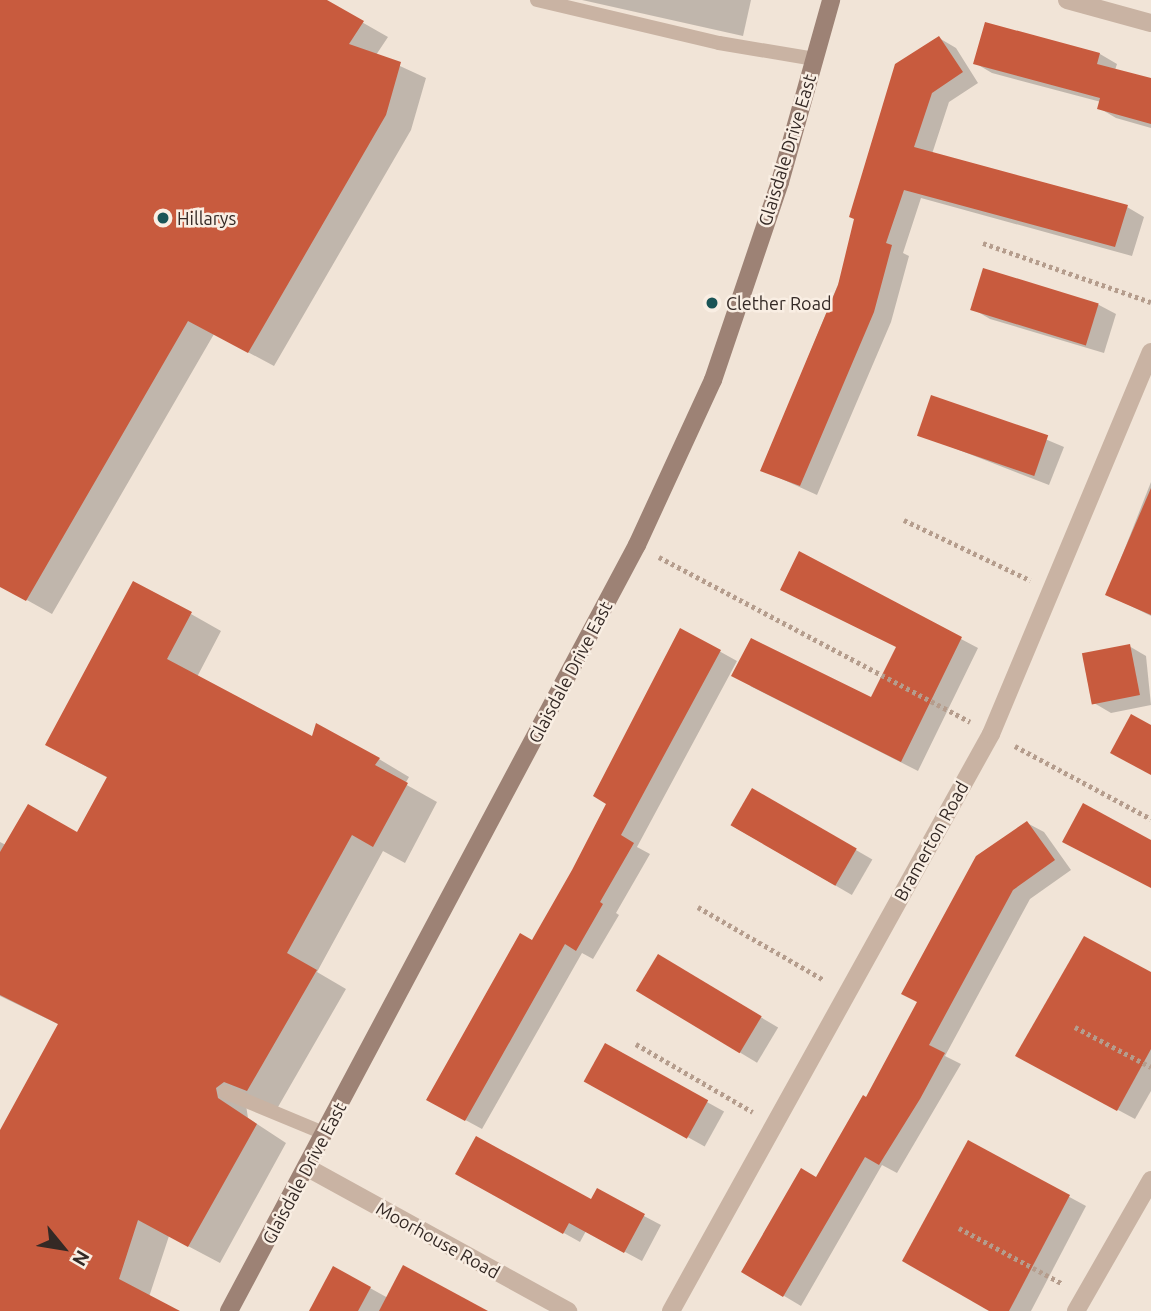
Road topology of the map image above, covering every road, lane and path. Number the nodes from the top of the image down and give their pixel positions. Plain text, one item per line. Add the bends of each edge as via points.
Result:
1 (537, 0) edge
2 (831, 0) edge
3 (1067, 0) edge
4 (1151, 23) edge
5 (815, 59) junction
6 (983, 243) dead end
7 (1151, 302) edge
8 (1151, 352) edge
9 (904, 520) dead end
10 (637, 545) junction
11 (1052, 591) junction
12 (991, 734) junction
13 (1151, 819) edge
14 (698, 907) dead end
15 (846, 993) junction
16 (1075, 1027) dead end
17 (636, 1044) dead end
18 (1151, 1067) edge
19 (225, 1091) dead end
20 (776, 1125) junction
21 (326, 1134) junction
22 (308, 1168) junction
23 (1151, 1180) edge
24 (959, 1228) dead end
25 (1080, 1303) edge
26 (229, 1311) edge
27 (568, 1311) edge
28 (671, 1311) edge

1 - 5 lane via 719,43
2 - 5 street, Glaisdale Drive East
3 - 4 street
5 - 10 street, Glaisdale Drive East via 780,182 713,380
6 - 7 path
8 - 11 street, Bramerton Road
9 - 11 path
10 - 12 path
10 - 21 street, Glaisdale Drive East
11 - 12 street, Bramerton Road
12 - 13 path
12 - 15 street, Bramerton Road
14 - 15 path
15 - 20 street, Bramerton Road
16 - 18 path
17 - 20 path
19 - 21 lane
20 - 28 street, Bramerton Road
21 - 22 street, Glaisdale Drive East
22 - 26 street, Glaisdale Drive East
22 - 27 street, Moorhouse Road
23 - 25 street
24 - 25 path

